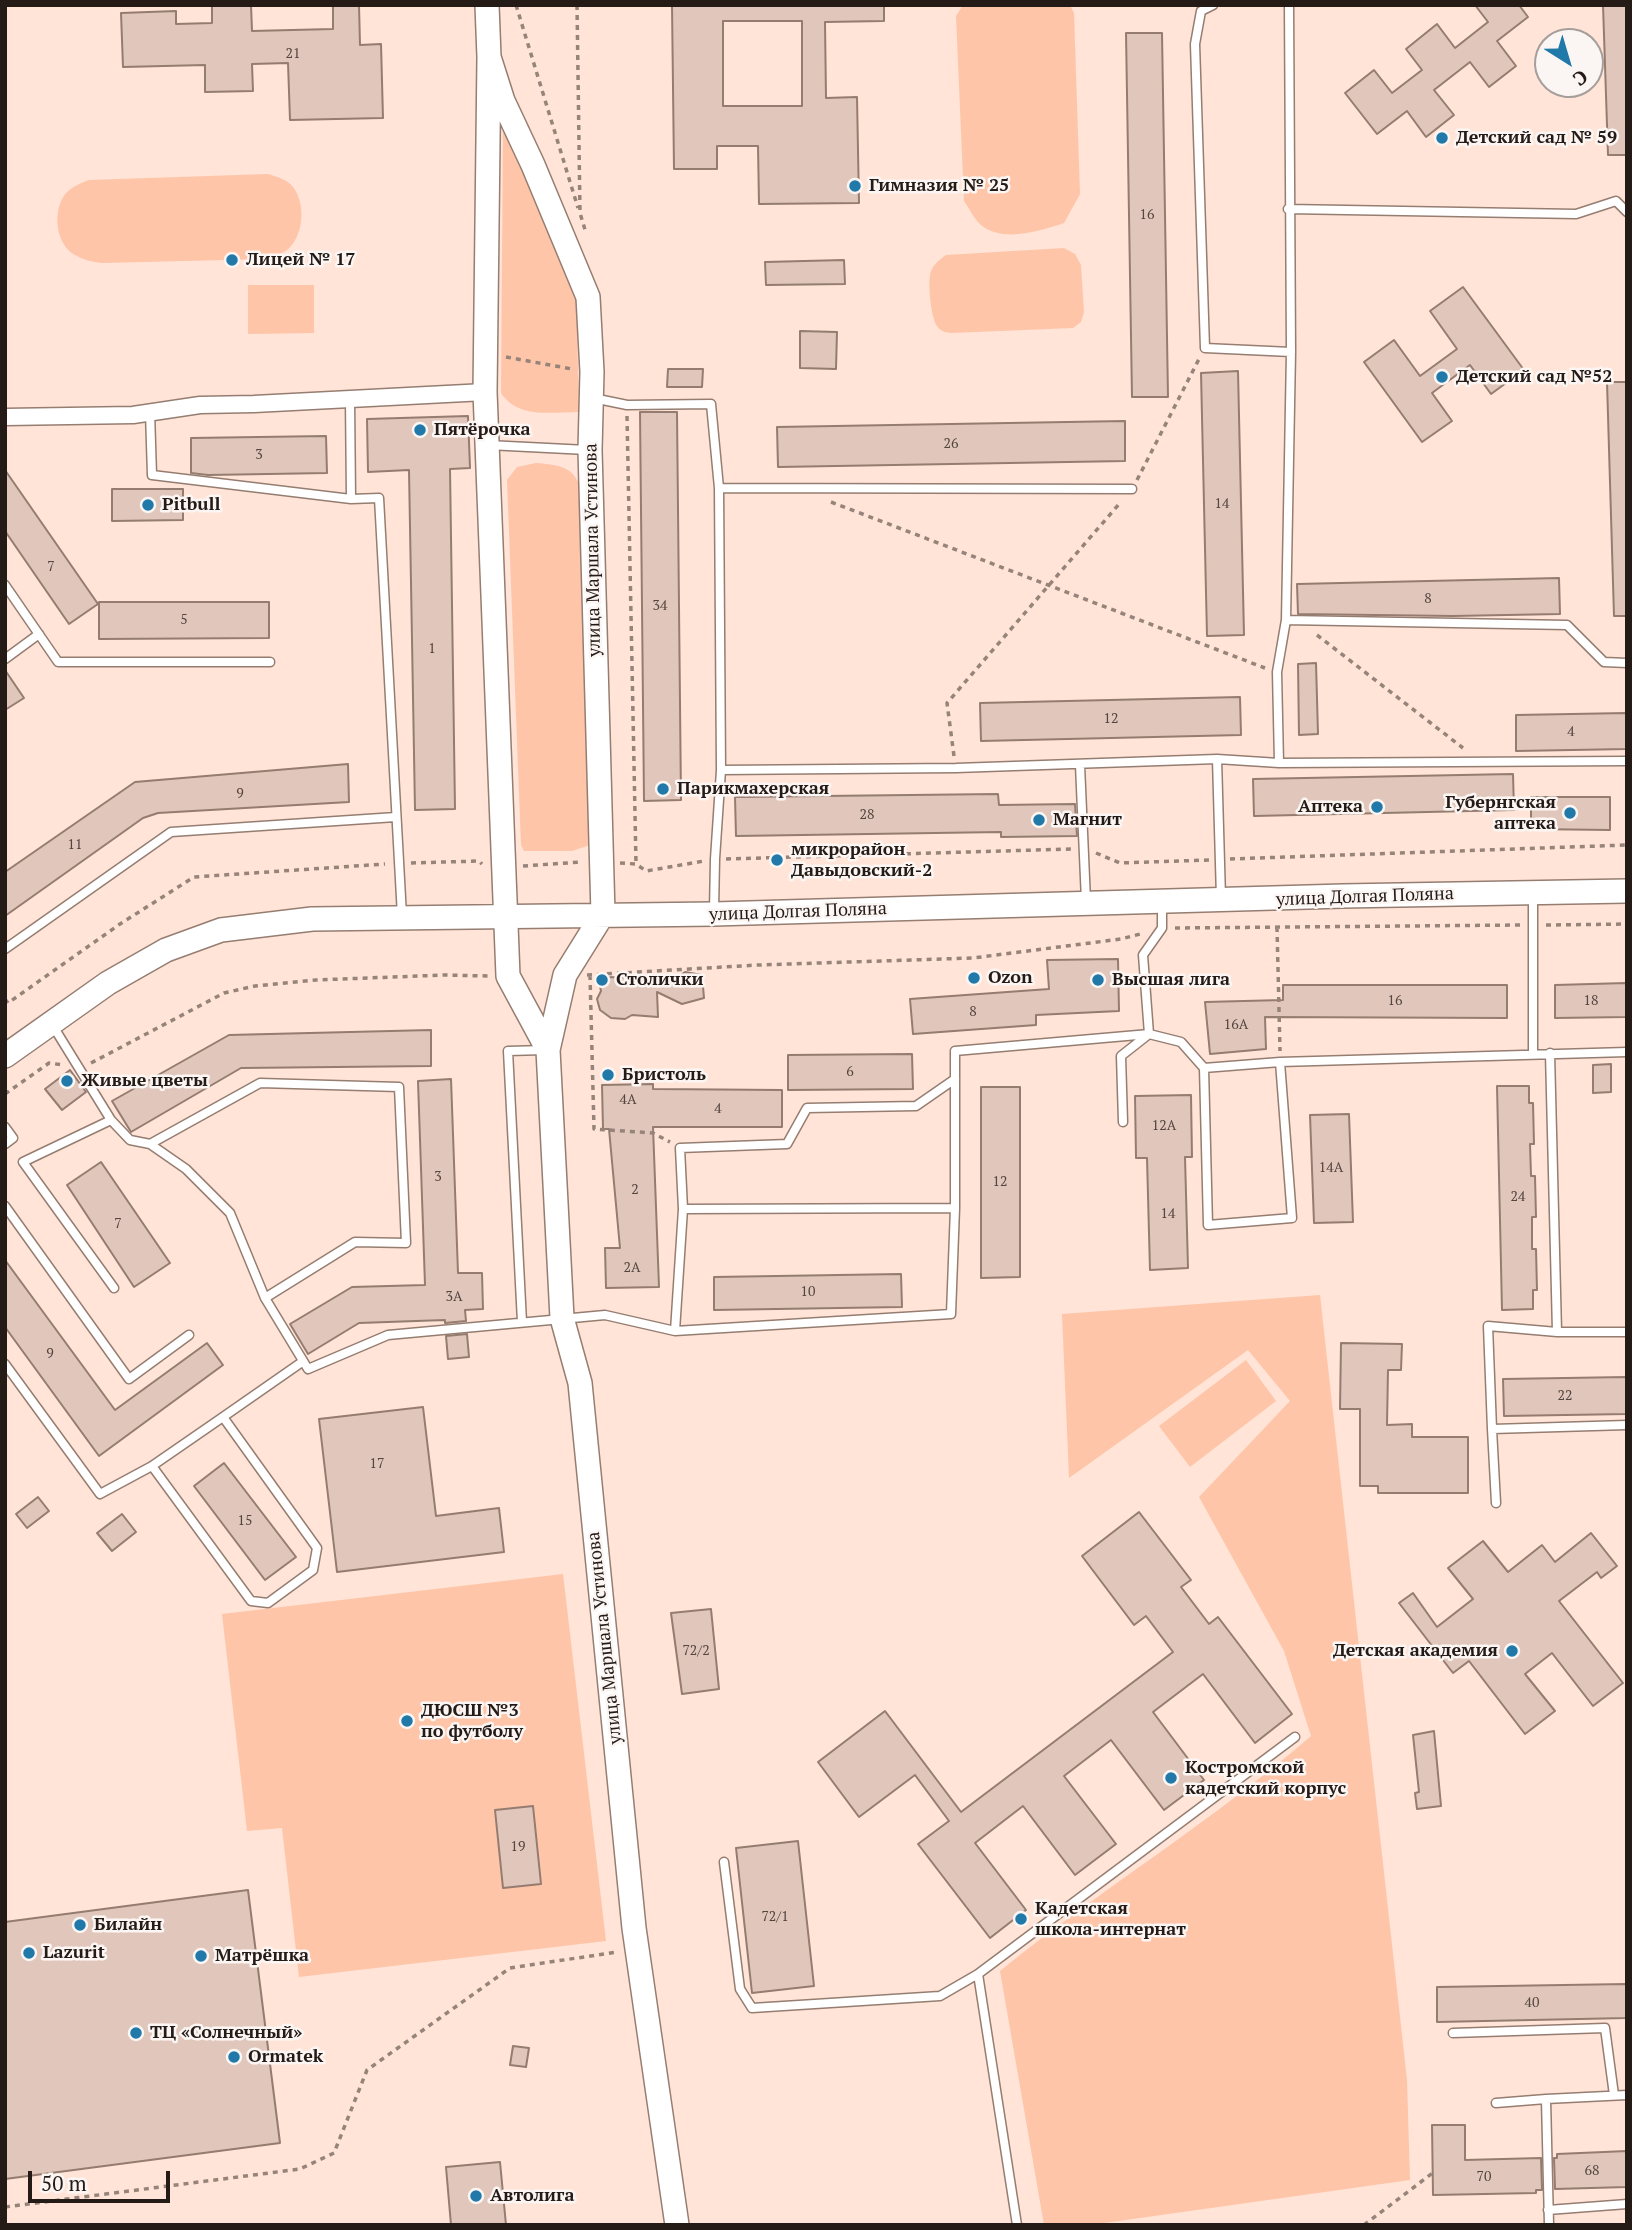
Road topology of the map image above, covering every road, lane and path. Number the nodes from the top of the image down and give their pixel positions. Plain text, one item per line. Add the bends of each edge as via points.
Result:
1 (487, 5) edge
2 (516, 5) edge
3 (1213, 5) edge
4 (1289, 5) edge
5 (489, 57) junction
6 (1288, 209) junction
7 (1627, 212) edge
8 (580, 214) dead end
9 (1205, 348) junction
10 (1291, 352) junction
11 (506, 357) dead end
12 (572, 369) dead end
13 (485, 392) junction
14 (592, 398) junction
15 (349, 399) junction
16 (150, 412) junction
17 (5, 417) edge
18 (486, 445) junction
19 (590, 450) junction
20 (719, 488) junction
21 (1132, 489) junction
22 (351, 499) junction
23 (830, 501) dead end
24 (1048, 584) junction
25 (5, 586) edge
26 (1286, 620) junction
27 (1298, 621) junction
28 (39, 634) junction
29 (5, 659) edge
30 (270, 662) dead end
31 (1627, 663) edge
32 (1276, 672) junction
33 (1217, 759) junction
34 (1479, 761) junction
35 (1627, 761) edge
36 (1279, 763) junction
37 (1080, 765) junction
38 (956, 768) junction
39 (721, 770) junction
40 (396, 817) junction
41 (1627, 845) edge
42 (1083, 849) junction
43 (715, 859) junction
44 (1220, 859) junction
45 (601, 860) junction
46 (399, 863) junction
47 (504, 867) junction
48 (1627, 891) edge
49 (1534, 892) junction
50 (1221, 901) junction
51 (1163, 902) junction
52 (1086, 904) junction
53 (604, 914) junction
54 (714, 914) junction
55 (506, 917) junction
56 (402, 919) junction
57 (1627, 924) edge
58 (1533, 925) junction
59 (1277, 927) junction
60 (1162, 928) junction
61 (5, 949) edge
62 (565, 975) junction
63 (590, 975) junction
64 (508, 976) junction
65 (5, 999) edge
66 (51, 1023) junction
67 (1149, 1034) junction
68 (548, 1050) junction
69 (1627, 1052) edge
70 (1533, 1054) junction
71 (1550, 1054) junction
72 (5, 1056) edge
73 (1280, 1062) junction
74 (81, 1068) junction
75 (1204, 1068) junction
76 (955, 1079) junction
77 (5, 1094) edge
78 (111, 1120) junction
79 (1122, 1122) dead end
80 (5, 1127) edge
81 (5, 1144) edge
82 (150, 1144) junction
83 (680, 1148) junction
84 (5, 1206) edge
85 (955, 1208) junction
86 (683, 1209) junction
87 (114, 1288) dead end
88 (264, 1298) junction
89 (562, 1318) junction
90 (522, 1322) junction
91 (675, 1331) junction
92 (1557, 1332) junction
93 (1627, 1332) edge
94 (189, 1335) dead end
95 (302, 1362) junction
96 (5, 1364) edge
97 (223, 1417) junction
98 (1627, 1424) edge
99 (1492, 1429) junction
100 (152, 1466) junction
101 (1496, 1503) dead end
102 (1294, 1737) dead end
103 (724, 1862) dead end
104 (638, 1949) junction
105 (978, 1974) junction
106 (1453, 2032) dead end
107 (1614, 2095) junction
108 (1627, 2095) edge
109 (1546, 2099) junction
110 (1496, 2103) dead end
111 (1434, 2172) dead end
112 (1627, 2204) edge
113 (5, 2207) edge
114 (1548, 2210) junction
115 (677, 2225) edge
116 (1017, 2225) edge
117 (1364, 2225) edge
118 (1549, 2225) edge

1 - 5 street, улица Маршала Устинова
2 - 8 path
3 - 9 lane via 1200,11 1195,44
4 - 6 lane
5 - 13 street, улица Маршала Устинова
5 - 14 street, улица Маршала Устинова via 503,101 588,297
6 - 7 lane via 1576,214 1616,201
6 - 10 lane
9 - 10 lane
9 - 21 path
10 - 26 lane
11 - 12 path
13 - 15 street
13 - 18 street, улица Маршала Устинова
14 - 19 street, улица Маршала Устинова
14 - 20 lane via 627,405 711,404
15 - 16 street via 200,405
15 - 22 lane
16 - 17 street
16 - 22 lane via 152,475
18 - 19 lane
18 - 47 street, улица Маршала Устинова
19 - 45 street, улица Маршала Устинова
20 - 21 lane
20 - 39 lane
21 - 24 path
22 - 40 lane via 379,498
23 - 24 path
24 - 32 path
24 - 38 path via 947,703
25 - 28 lane
26 - 27 lane
26 - 32 lane
27 - 31 lane via 1567,625 1604,662
27 - 34 path
28 - 29 lane
28 - 30 lane via 58,662
32 - 36 lane
33 - 36 lane
33 - 37 lane
33 - 44 lane
34 - 35 lane
34 - 36 lane
37 - 38 lane
37 - 42 lane
38 - 39 lane
39 - 43 lane
40 - 46 lane
40 - 61 lane via 171,832
41 - 44 path
42 - 43 path
42 - 44 path via 1120,863
42 - 52 lane
43 - 45 path via 646,871 636,864
43 - 54 lane
44 - 50 lane
45 - 47 path
45 - 53 street, улица Маршала Устинова
46 - 47 path via 479,860 485,868
46 - 56 lane
46 - 65 path via 194,877 8,1003
47 - 55 street, улица Маршала Устинова
48 - 49 street, улица Долгая Поляна
49 - 50 street, улица Долгая Поляна
49 - 58 lane
50 - 51 street, улица Долгая Поляна
51 - 52 street, улица Долгая Поляна
51 - 60 lane
52 - 54 street, улица Долгая Поляна
53 - 54 street, улица Долгая Поляна
53 - 55 street, улица Долгая Поляна
53 - 62 street, улица Маршала Устинова
55 - 56 street, улица Долгая Поляна
55 - 64 street, улица Маршала Устинова
56 - 66 street, улица Долгая Поляна via 312,919 221,930 166,950
57 - 58 path
58 - 59 path
58 - 70 lane
59 - 60 path
59 - 73 path
60 - 63 path via 1121,939 973,958
60 - 67 lane via 1143,954
62 - 63 path
62 - 68 street, улица Маршала Устинова
63 - 83 path via 594,1129 653,1133
64 - 68 street, улица Маршала Устинова
64 - 74 path via 316,980 224,993
66 - 72 street, улица Долгая Поляна
66 - 74 lane
67 - 75 lane via 1181,1042
67 - 76 lane via 955,1051
67 - 79 lane via 1121,1056
68 - 89 street, улица Маршала Устинова
68 - 90 lane via 508,1052
69 - 71 lane
70 - 71 lane
70 - 73 lane
71 - 92 lane
73 - 75 lane
73 - 75 lane via 1292,1218 1208,1225
74 - 77 path via 50,1063
74 - 78 lane
76 - 83 lane via 916,1106 807,1108 787,1144
76 - 85 lane
78 - 82 lane via 130,1140
78 - 87 lane via 23,1162
80 - 81 lane via 13,1138
82 - 88 lane via 186,1169 230,1213
82 - 88 lane via 260,1083 399,1087 406,1243 355,1242
83 - 86 lane
84 - 94 lane via 129,1379
85 - 86 lane
85 - 91 lane via 951,1314
86 - 91 lane
88 - 95 lane
89 - 90 lane
89 - 91 lane via 605,1315
89 - 104 street, улица Маршала Устинова via 580,1383
90 - 95 lane via 388,1335 308,1369
92 - 93 lane
92 - 99 lane via 1488,1326
95 - 97 lane
96 - 100 lane via 100,1494
97 - 100 lane
97 - 100 lane via 317,1548 313,1570 268,1603 251,1601
98 - 99 lane
99 - 101 lane
102 - 105 lane
103 - 105 lane via 740,1989 752,2008 940,1996
104 - 113 path via 510,1968 367,2070 334,2153 300,2169
104 - 115 street, улица Маршала Устинова
105 - 116 lane
106 - 107 lane via 1605,2028
107 - 108 lane
107 - 109 lane
109 - 110 lane
109 - 114 lane
111 - 117 path
112 - 114 lane
114 - 118 lane

